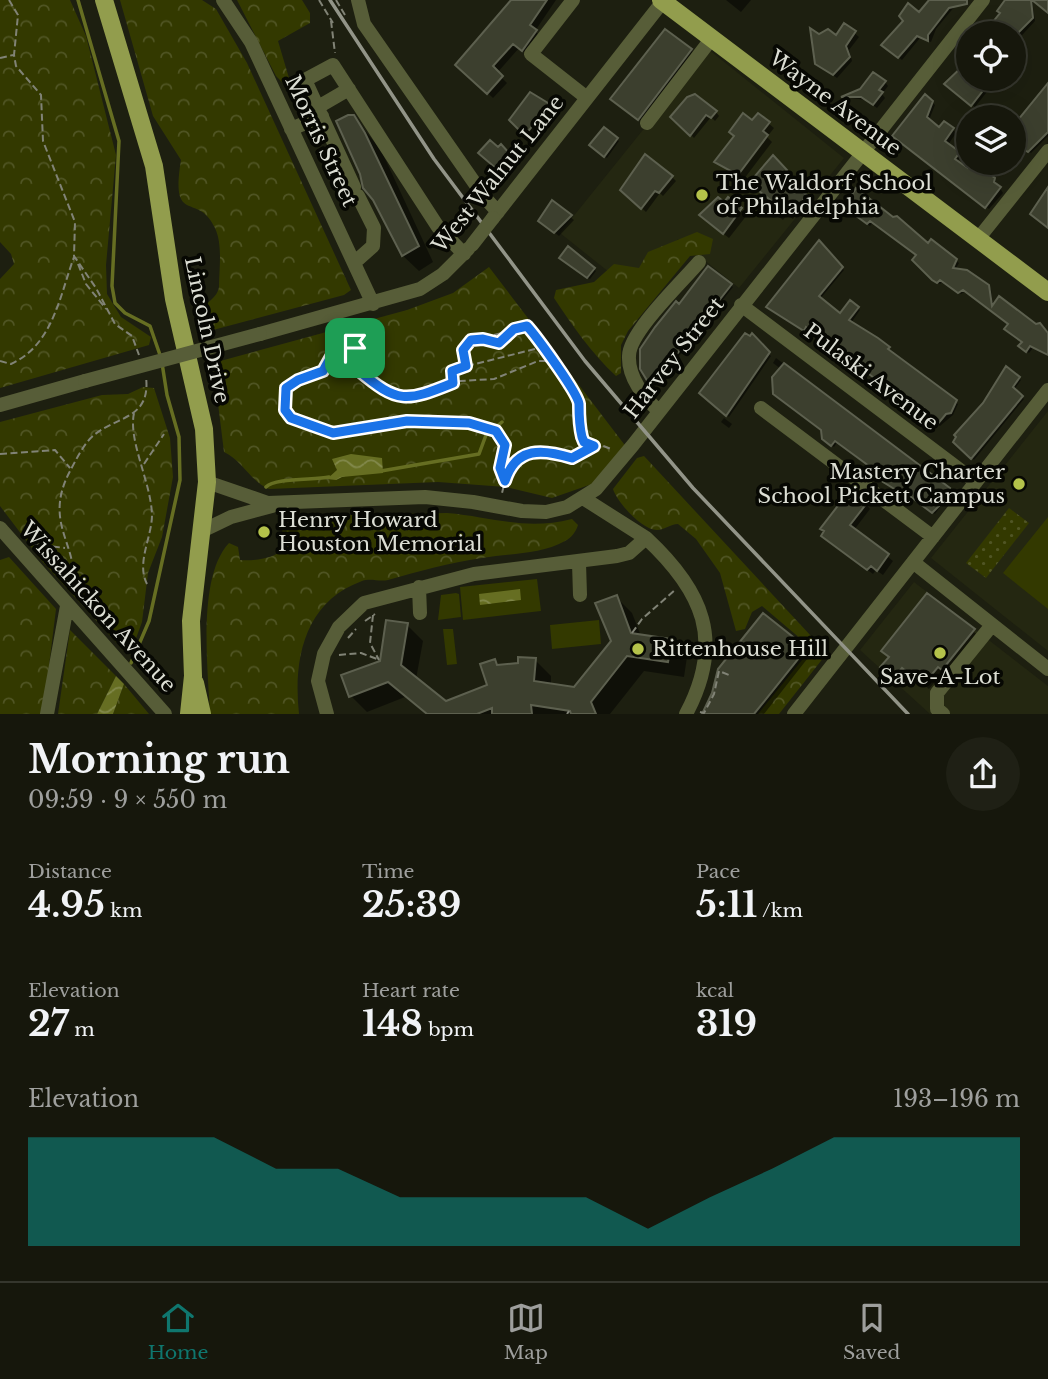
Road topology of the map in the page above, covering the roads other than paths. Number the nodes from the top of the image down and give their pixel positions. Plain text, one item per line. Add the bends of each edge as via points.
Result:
1 (104, 0) edge
2 (223, 0) edge
3 (358, 0) edge
4 (573, 0) edge
5 (663, 0) edge
6 (983, 0) edge
7 (712, 38) junction
8 (349, 89) junction
9 (587, 98) junction
10 (320, 112) junction
11 (647, 123) dead end
12 (291, 129) junction
13 (1048, 151) edge
14 (863, 153) junction
15 (495, 215) junction
16 (978, 239) junction
17 (468, 249) junction
18 (355, 262) junction
19 (699, 262) dead end
20 (1048, 292) edge
21 (373, 304) junction
22 (741, 305) junction
23 (1048, 390) edge
24 (0, 405) edge
25 (761, 408) dead end
26 (659, 411) junction
27 (207, 482) junction
28 (976, 482) junction
29 (583, 498) junction
30 (283, 503) junction
31 (0, 528) edge
32 (204, 530) junction
33 (933, 537) junction
34 (646, 538) junction
35 (9, 545) edge
36 (914, 562) junction
37 (579, 563) junction
38 (419, 587) junction
39 (580, 595) dead end
40 (67, 606) junction
41 (420, 612) dead end
42 (992, 625) junction
43 (1048, 669) edge
44 (193, 676) junction
45 (47, 714) edge
46 (165, 714) edge
47 (189, 714) edge
48 (202, 714) edge
49 (327, 714) edge
50 (686, 714) edge
51 (794, 714) edge
52 (943, 714) edge

1 - 27 main road, Lincoln Drive via 159,188 173,289 201,410
2 - 12 street, Morris Street via 251,42
3 - 15 street via 364,24
4 - 9 street via 531,54
5 - 7 main road, Wayne Avenue
5 - 9 street, West Walnut Lane
6 - 14 street, Harvey Street
7 - 11 street
7 - 14 main road, Wayne Avenue
8 - 10 street
8 - 10 street via 333,65 305,80
8 - 17 street via 438,227
9 - 15 street, West Walnut Lane
10 - 12 street
10 - 18 street via 374,228 373,246
12 - 18 street, Morris Street
13 - 16 street
14 - 16 main road, Wayne Avenue
14 - 22 street, Harvey Street
15 - 17 street, West Walnut Lane, bridge
16 - 20 main road, Wayne Avenue
17 - 21 street, West Walnut Lane via 443,275 420,289
18 - 21 street, Morris Street
19 - 26 street via 642,328 630,349 634,376 646,399
21 - 24 street, West Walnut Lane, bridge
22 - 26 street, Harvey Street
22 - 28 street, Pulaski Avenue
23 - 28 street
25 - 33 street
26 - 29 street, Harvey Street via 604,480
27 - 30 street, Harvey Street via 261,502
27 - 32 main road, Lincoln Drive
28 - 33 street
29 - 30 street, Harvey Street via 546,512 425,497
29 - 34 street
30 - 32 street, Harvey Street via 231,517
31 - 35 street, Wissahickon Avenue
32 - 44 main road, Lincoln Drive via 191,621
33 - 36 street
34 - 37 street via 629,553
34 - 50 street via 681,575 701,612 706,665
35 - 40 street, Wissahickon Avenue
36 - 42 street
36 - 51 street
37 - 38 street via 474,574
37 - 39 street
38 - 41 street
38 - 49 street via 364,603 335,633 319,675
40 - 45 street
40 - 46 street, Wissahickon Avenue
42 - 43 street
42 - 52 street via 937,693 937,709
44 - 47 main road, Lincoln Drive
44 - 48 main road, Lincoln Drive

